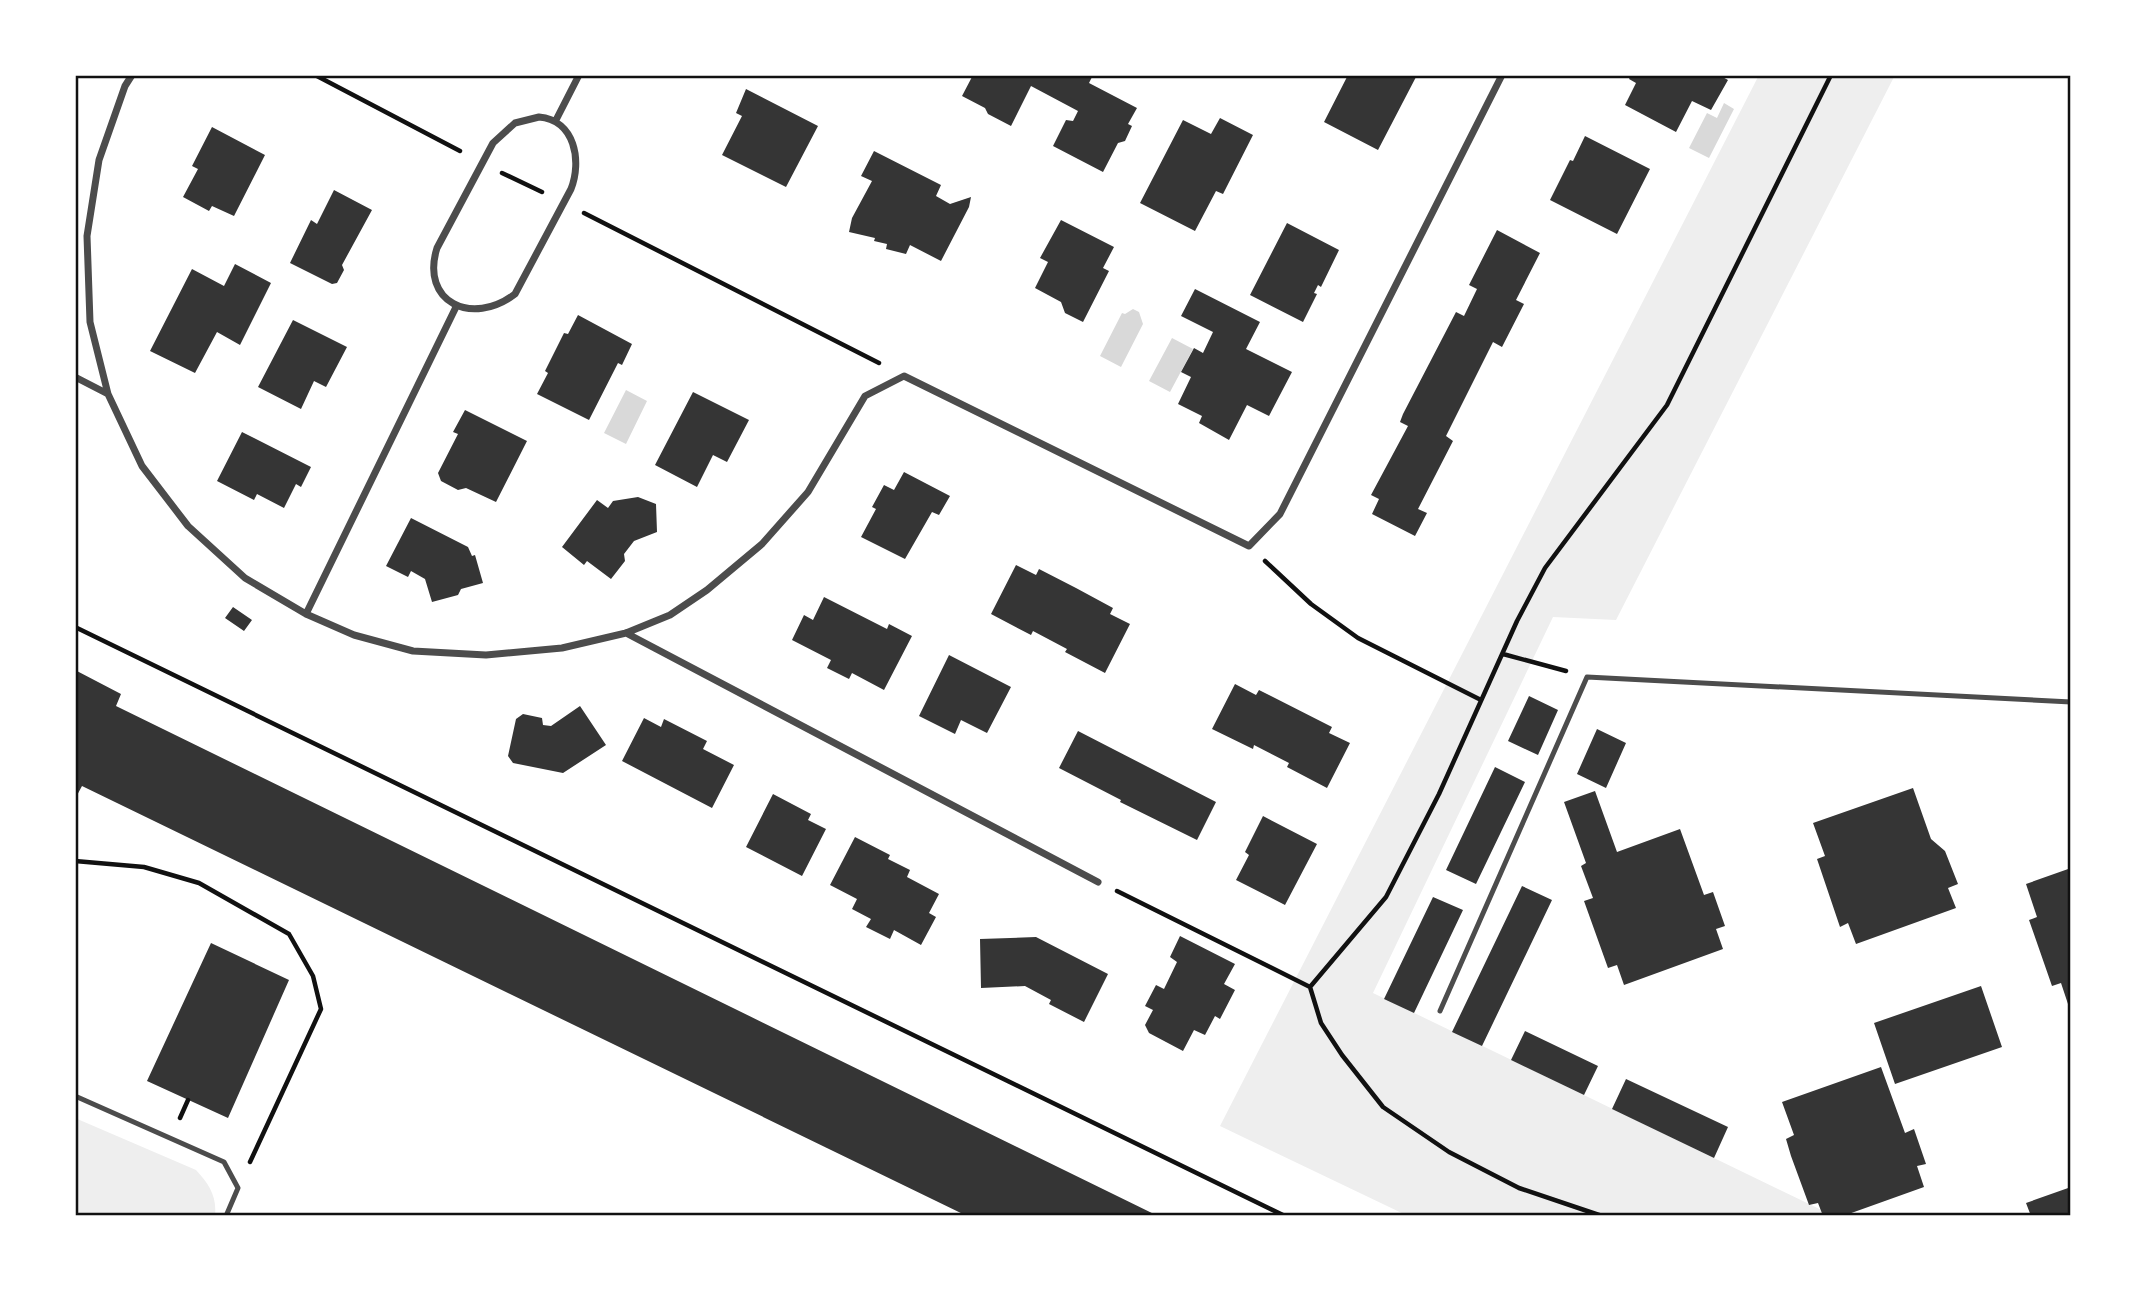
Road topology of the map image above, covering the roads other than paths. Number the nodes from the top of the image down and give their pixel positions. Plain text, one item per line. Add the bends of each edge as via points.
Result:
1 (132, 75) edge
2 (579, 75) edge
3 (1502, 75) edge
4 (556, 120) junction
5 (456, 307) junction
6 (75, 377) edge
7 (108, 394) junction
8 (306, 614) junction
9 (626, 632) junction
10 (2071, 702) edge
11 (1098, 882) road end
12 (1440, 1011) dead end
13 (75, 1096) edge
14 (226, 1216) edge

1 - 7 street via 99,160 87,236 90,322
2 - 4 street
3 - 9 street via 1280,514 1249,546 904,376 865,396 808,492 762,544 670,615
4 - 5 street via 539,117 515,123 498,137 481,163 434,255 441,291
4 - 5 street via 571,138 576,162 575,179 564,203 515,294 486,310
5 - 8 street
6 - 7 street
7 - 8 street via 142,466 188,526 244,578
8 - 9 street via 355,635 413,651 486,655 562,648
9 - 11 street
10 - 12 lane via 1587,677
13 - 14 lane via 225,1162 238,1188

